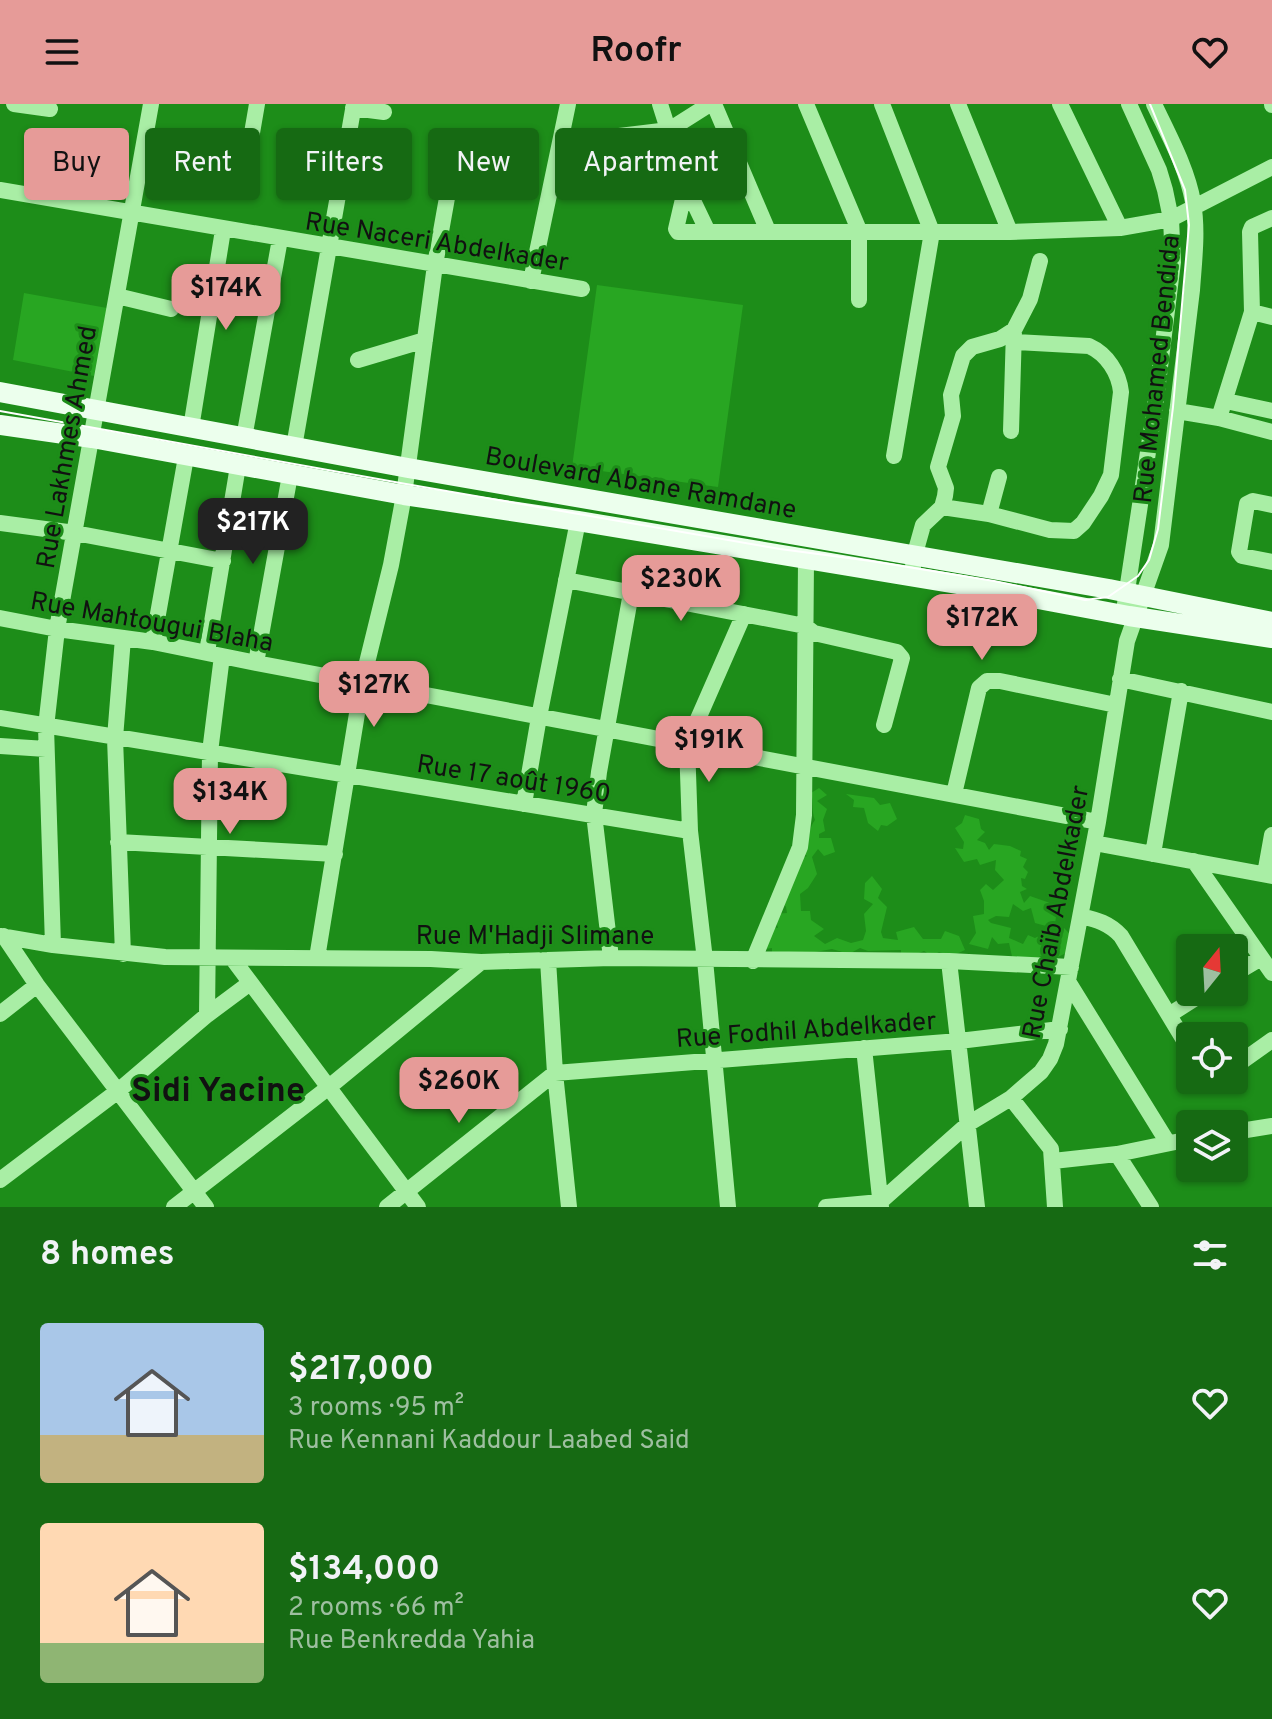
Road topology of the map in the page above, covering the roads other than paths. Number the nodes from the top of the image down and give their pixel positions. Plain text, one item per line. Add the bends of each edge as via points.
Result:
1 (14, 104) edge
2 (151, 104) edge
3 (257, 104) edge
4 (568, 104) edge
5 (660, 104) edge
6 (712, 104) edge
7 (806, 104) edge
8 (882, 104) edge
9 (958, 104) edge
10 (1060, 104) edge
11 (1129, 104) edge
12 (1154, 104) edge
13 (353, 106) edge
14 (50, 109) dead end
15 (384, 112) dead end
16 (253, 128) edge
17 (564, 128) edge
18 (668, 128) edge
19 (672, 128) edge
20 (1272, 167) edge
21 (555, 171) edge
22 (0, 190) edge
23 (447, 200) edge
24 (683, 200) edge
25 (693, 200) edge
26 (1193, 205) junction
27 (131, 213) junction
28 (1272, 218) edge
29 (1171, 219) junction
30 (1120, 228) junction
31 (223, 230) junction
32 (859, 230) junction
33 (768, 231) junction
34 (708, 232) junction
35 (932, 232) junction
36 (1010, 232) junction
37 (280, 239) junction
38 (329, 247) junction
39 (1040, 261) dead end
40 (435, 265) junction
41 (531, 281) junction
42 (582, 289) dead end
43 (117, 296) junction
44 (859, 300) dead end
45 (171, 309) dead end
46 (1252, 312) junction
47 (1272, 317) edge
48 (1014, 336) junction
49 (425, 340) junction
50 (358, 360) dead end
51 (0, 392) edge
52 (1226, 401) junction
53 (96, 409) junction
54 (1177, 411) junction
55 (1272, 411) edge
56 (1219, 418) junction
57 (191, 428) junction
58 (1, 430) edge
59 (1011, 431) dead end
60 (1272, 432) edge
61 (92, 438) junction
62 (244, 438) junction
63 (294, 447) junction
64 (894, 456) dead end
65 (186, 457) junction
66 (238, 466) junction
67 (408, 468) junction
68 (290, 475) junction
69 (999, 477) dead end
70 (404, 495) junction
71 (1272, 505) edge
72 (942, 507) junction
73 (989, 514) junction
74 (578, 521) junction
75 (0, 523) edge
76 (75, 533) junction
77 (169, 551) junction
78 (806, 560) junction
79 (223, 561) junction
80 (1272, 562) edge
81 (913, 567) junction
82 (566, 580) junction
83 (631, 593) junction
84 (1134, 595) junction
85 (744, 614) junction
86 (1131, 616) junction
87 (0, 618) edge
88 (1272, 622) edge
89 (805, 626) junction
90 (57, 629) junction
91 (123, 638) junction
92 (1272, 638) edge
93 (153, 642) junction
94 (214, 654) junction
95 (256, 663) junction
96 (1120, 679) junction
97 (362, 683) junction
98 (1181, 691) junction
99 (1116, 705) junction
100 (1272, 712) edge
101 (539, 717) junction
102 (0, 718) edge
103 (884, 725) dead end
104 (46, 727) junction
105 (606, 729) junction
106 (115, 738) junction
107 (687, 744) junction
108 (0, 746) edge
109 (46, 749) junction
110 (210, 752) junction
111 (803, 766) junction
112 (346, 776) junction
113 (954, 794) junction
114 (524, 804) junction
115 (594, 814) junction
116 (1098, 822) junction
117 (690, 831) junction
118 (1272, 835) edge
119 (118, 842) junction
120 (1094, 843) junction
121 (210, 849) junction
122 (335, 854) junction
123 (1153, 854) junction
124 (1194, 861) junction
125 (1268, 875) edge
126 (1081, 916) junction
127 (2, 936) edge
128 (53, 945) junction
129 (123, 954) junction
130 (209, 958) junction
131 (232, 958) junction
132 (317, 958) junction
133 (611, 958) junction
134 (1261, 958) junction
135 (548, 960) junction
136 (705, 960) junction
137 (753, 961) junction
138 (949, 961) junction
139 (481, 962) junction
140 (1248, 966) edge
141 (1272, 973) edge
142 (1070, 975) junction
143 (250, 983) junction
144 (37, 985) junction
145 (1183, 1006) edge
146 (0, 1014) edge
147 (207, 1015) junction
148 (1169, 1015) junction
149 (1176, 1027) edge
150 (1060, 1029) junction
151 (1272, 1040) edge
152 (959, 1041) junction
153 (864, 1048) junction
154 (1248, 1057) edge
155 (712, 1059) junction
156 (555, 1073) junction
157 (329, 1087) junction
158 (118, 1091) junction
159 (1011, 1098) junction
160 (968, 1124) junction
161 (1272, 1126) edge
162 (1248, 1130) edge
163 (1176, 1142) edge
164 (1168, 1143) junction
165 (1117, 1154) junction
166 (1053, 1161) junction
167 (0, 1180) edge
168 (194, 1191) junction
169 (406, 1192) junction
170 (880, 1204) edge
171 (174, 1207) edge
172 (206, 1207) edge
173 (387, 1207) edge
174 (418, 1207) edge
175 (569, 1207) edge
176 (728, 1207) edge
177 (826, 1207) edge
178 (977, 1207) edge
179 (1055, 1207) edge
180 (1151, 1207) edge

1 - 14 street
2 - 27 street, Rue Lakhmes Ahmed
3 - 16 street
4 - 17 street
5 - 18 street
6 - 19 street
6 - 33 street
7 - 32 street
8 - 35 street
9 - 36 street
10 - 30 street
11 - 29 street via 1159,170
12 - 26 street, Rue Mohamed Bendida
13 - 15 street
13 - 38 street
20 - 26 street
21 - 41 street
22 - 27 street, Rue Naceri Abdelkader
23 - 40 street
24 - 34 street via 677,231
25 - 34 street
26 - 29 street
26 - 54 street, Rue Mohamed Bendida via 1193,278
27 - 31 street, Rue Naceri Abdelkader
27 - 43 street, Rue Lakhmes Ahmed
28 - 46 street via 1250,232
29 - 30 street
29 - 84 street via 1173,262
30 - 36 street
31 - 37 street, Rue Naceri Abdelkader
31 - 57 street
32 - 33 street
32 - 35 street
32 - 44 street
33 - 34 street
35 - 36 street
35 - 64 street
37 - 38 street, Rue Naceri Abdelkader
37 - 62 street
38 - 40 street, Rue Naceri Abdelkader
38 - 63 street
39 - 48 street
40 - 41 street, Rue Naceri Abdelkader
40 - 49 street
41 - 42 street, Rue Naceri Abdelkader
43 - 45 street
43 - 53 street, Rue Lakhmes Ahmed
46 - 47 street
46 - 52 street
48 - 59 street
48 - 72 street via 972,347 963,356 938,467 946,488
48 - 73 street via 1089,346 1112,366 1121,392 1111,475 1074,531
49 - 50 street
49 - 67 street
51 - 53 main road, Boulevard Abane Ramdane
52 - 55 street
52 - 56 street
53 - 57 main road, Boulevard Abane Ramdane
53 - 61 street, Rue Lakhmes Ahmed
54 - 56 street
54 - 84 street, Rue Mohamed Bendida via 1161,545
56 - 60 street
57 - 62 main road, Boulevard Abane Ramdane
58 - 61 main road, Boulevard Abane Ramdane
61 - 65 main road, Boulevard Abane Ramdane
61 - 76 street, Rue Lakhmes Ahmed
62 - 63 main road, Boulevard Abane Ramdane
63 - 67 main road, Boulevard Abane Ramdane
65 - 66 main road, Boulevard Abane Ramdane
65 - 77 street
66 - 68 main road, Boulevard Abane Ramdane
66 - 79 street
67 - 70 street
67 - 81 main road, Boulevard Abane Ramdane via 579,496
68 - 70 main road, Boulevard Abane Ramdane
68 - 95 street
69 - 73 street
70 - 74 main road, Boulevard Abane Ramdane
70 - 97 street
71 - 80 street via 1247,504 1239,552
72 - 73 street
72 - 81 street via 923,525
74 - 78 main road, Boulevard Abane Ramdane
74 - 82 street
75 - 76 street
76 - 77 street
76 - 90 street, Rue Lakhmes Ahmed
77 - 79 street
77 - 93 street
78 - 81 main road, Boulevard Abane Ramdane
78 - 89 street
79 - 94 street
81 - 84 main road, Boulevard Abane Ramdane
81 - 86 main road, Boulevard Abane Ramdane
82 - 83 street
82 - 101 street
83 - 85 street
83 - 105 street
84 - 86 street, Rue Mohamed Bendida
84 - 88 main road, Boulevard Abane Ramdane
85 - 89 street
85 - 107 street
86 - 92 main road, Boulevard Abane Ramdane
86 - 96 street, Rue Chaïb Abdelkader
87 - 90 street, Rue Mahtougui Blaha
89 - 103 street via 814,633 901,654
89 - 111 street
90 - 91 street, Rue Mahtougui Blaha
90 - 104 street, Rue Lakhmes Ahmed
91 - 93 street, Rue Mahtougui Blaha
91 - 106 street
93 - 94 street, Rue Mahtougui Blaha
94 - 95 street, Rue Mahtougui Blaha
94 - 110 street
95 - 97 street, Rue Mahtougui Blaha
96 - 98 street
96 - 99 street, Rue Chaïb Abdelkader
97 - 101 street, Rue Mahtougui Blaha
97 - 112 street
98 - 100 street
98 - 123 street
99 - 113 street via 987,681 979,688
99 - 116 street, Rue Chaïb Abdelkader
101 - 105 street, Rue Mahtougui Blaha
101 - 114 street
102 - 104 street, Rue 17 août 1960
104 - 106 street, Rue 17 août 1960
104 - 109 street, Rue Lakhmes Ahmed
105 - 107 street, Rue Mahtougui Blaha
105 - 115 street
106 - 110 street, Rue 17 août 1960
106 - 119 street
107 - 111 street, Rue Mahtougui Blaha
107 - 117 street
108 - 109 street
109 - 128 street, Rue Lakhmes Ahmed
110 - 112 street, Rue 17 août 1960
110 - 121 street
111 - 113 street, Rue Mahtougui Blaha
111 - 137 street via 800,847
112 - 114 street, Rue 17 août 1960
112 - 122 street
113 - 116 street, Rue Mahtougui Blaha
114 - 115 street, Rue 17 août 1960
115 - 117 street, Rue 17 août 1960
115 - 133 street
116 - 120 street, Rue Chaïb Abdelkader
117 - 136 street
118 - 125 street
119 - 121 street
119 - 129 street
120 - 123 street
120 - 126 street, Rue Chaïb Abdelkader
121 - 122 street
121 - 130 street
122 - 132 street
123 - 124 street
124 - 125 street
124 - 134 street
126 - 142 street, Rue Chaïb Abdelkader
126 - 148 street via 1113,926
127 - 128 street, Rue M'Hadji Slimane
127 - 144 street
128 - 129 street, Rue M'Hadji Slimane
129 - 130 street, Rue M'Hadji Slimane
130 - 131 street, Rue M'Hadji Slimane
130 - 147 street
131 - 132 street, Rue M'Hadji Slimane
131 - 143 street
132 - 139 street, Rue M'Hadji Slimane
133 - 135 street, Rue M'Hadji Slimane
133 - 136 street, Rue M'Hadji Slimane
134 - 140 street
134 - 141 street
135 - 139 street, Rue M'Hadji Slimane
135 - 156 street
136 - 137 street, Rue M'Hadji Slimane
136 - 155 street
137 - 138 street, Rue M'Hadji Slimane
138 - 142 street, Rue M'Hadji Slimane
138 - 152 street
139 - 157 street
142 - 150 street, Rue Chaïb Abdelkader
142 - 164 street
143 - 147 street
143 - 157 street
144 - 146 street
144 - 158 street
145 - 148 street
147 - 158 street
148 - 149 street
150 - 152 street, Rue Fodhil Abdelkader
150 - 159 street, Rue Chaïb Abdelkader via 1041,1072
151 - 154 street
152 - 153 street, Rue Fodhil Abdelkader
152 - 160 street
153 - 155 street, Rue Fodhil Abdelkader
153 - 170 street
155 - 156 street, Rue Fodhil Abdelkader
155 - 176 street
156 - 169 street
156 - 175 street
157 - 168 street
157 - 169 street
158 - 167 street
158 - 168 street
159 - 160 street, Rue Chaïb Abdelkader
159 - 166 street via 1048,1143
160 - 170 street, Rue Chaïb Abdelkader
160 - 178 street
161 - 162 street
163 - 164 street
164 - 165 street
165 - 166 street
165 - 180 street
166 - 179 street
168 - 171 street
168 - 172 street
169 - 173 street
169 - 174 street
170 - 177 street

